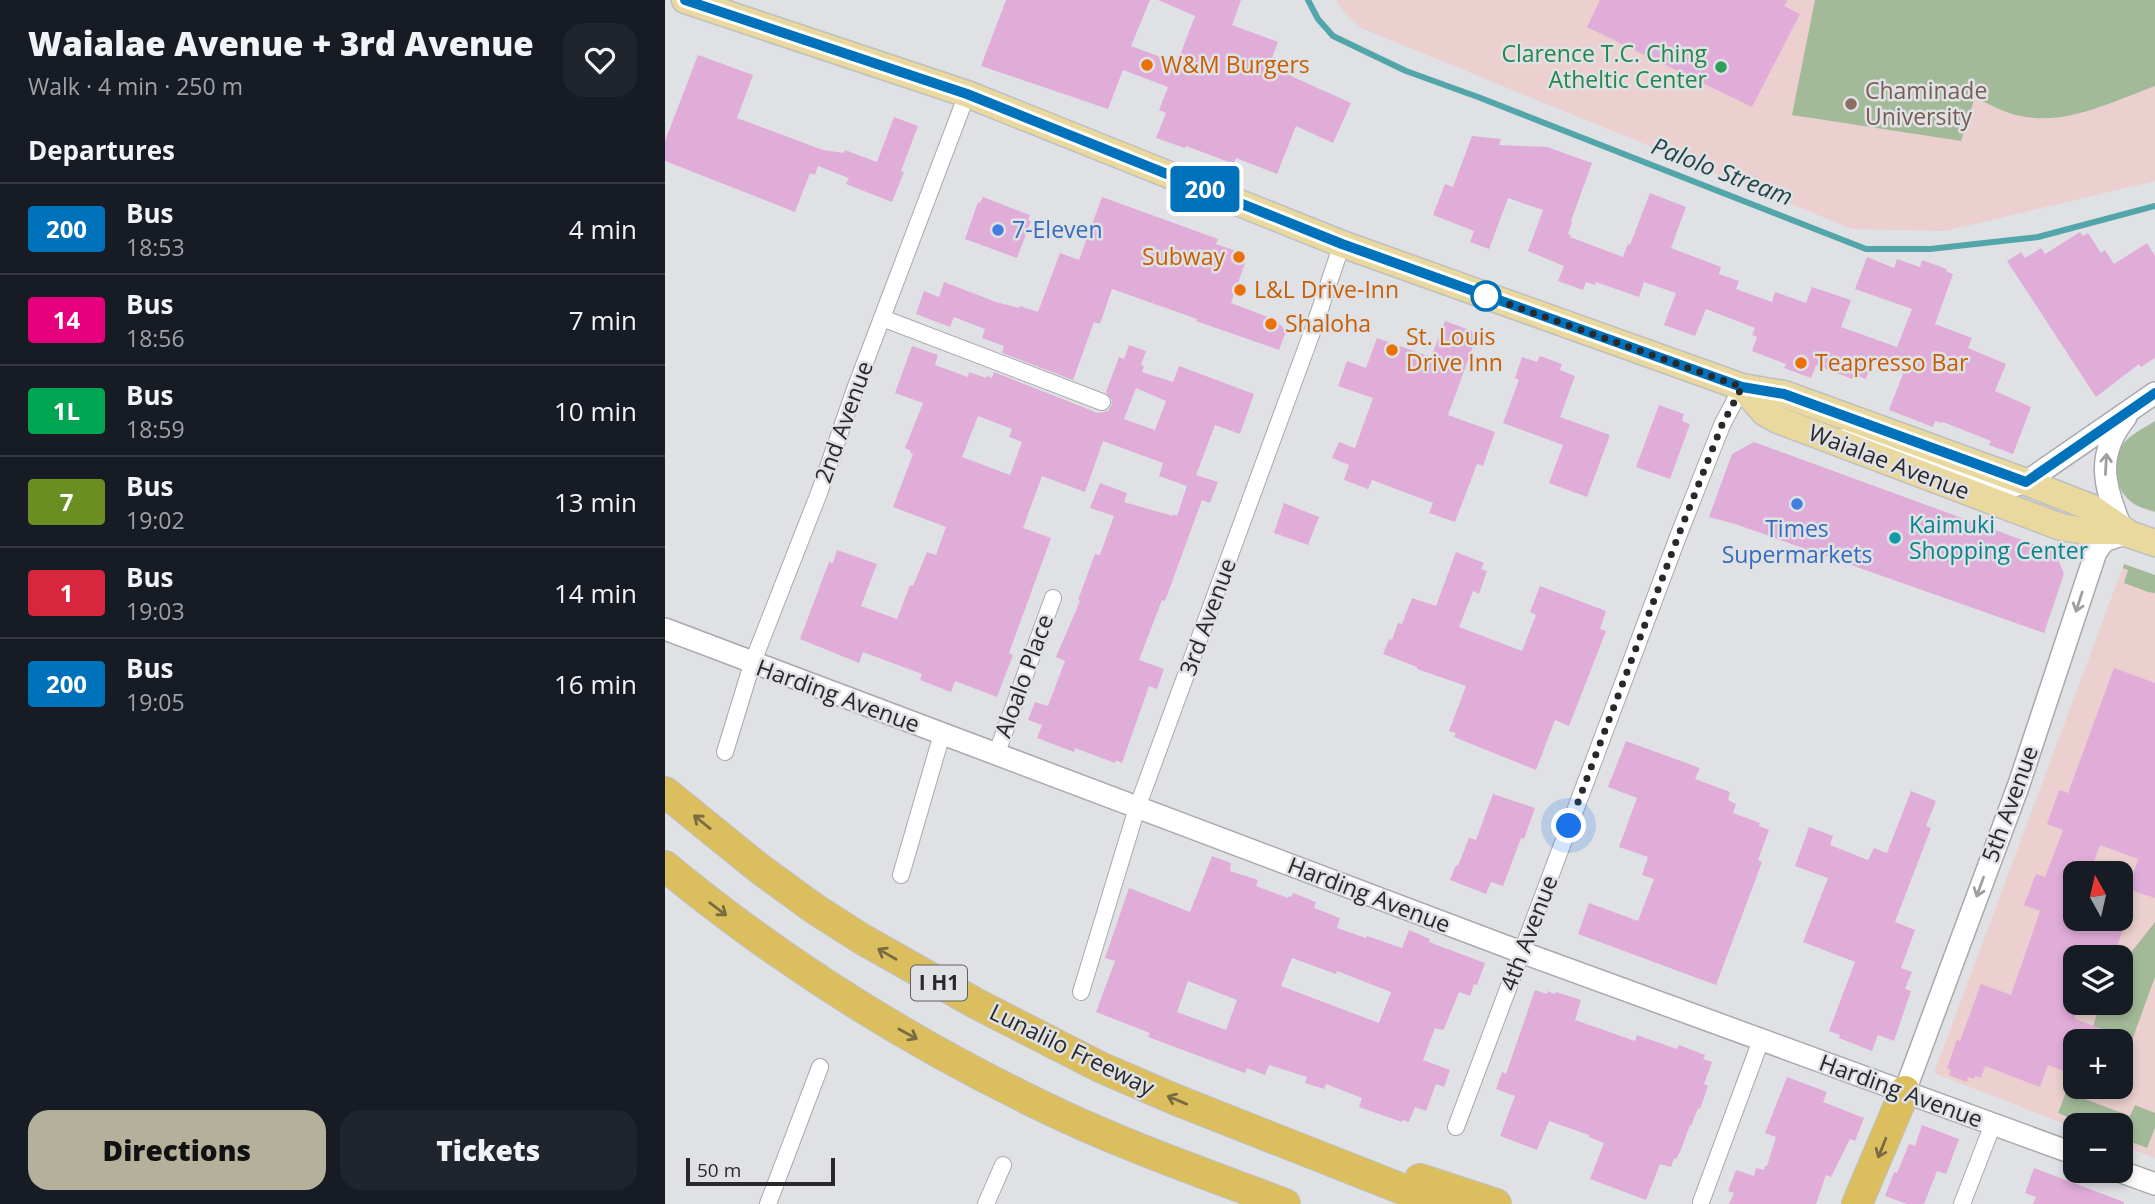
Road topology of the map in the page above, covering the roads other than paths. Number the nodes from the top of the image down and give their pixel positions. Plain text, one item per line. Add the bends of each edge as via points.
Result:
1 (685, 0) edge
2 (967, 94) junction
3 (1342, 244) junction
4 (882, 318) junction
5 (1742, 387) junction
6 (2155, 393) edge
7 (1102, 402) dead end
8 (2134, 407) junction
9 (1825, 439) junction
10 (2026, 482) junction
11 (2125, 530) junction
12 (2155, 543) edge
13 (1053, 598) dead end
14 (665, 629) edge
15 (752, 664) junction
16 (942, 734) junction
17 (725, 752) dead end
18 (996, 755) junction
19 (665, 792) edge
20 (1137, 808) junction
21 (665, 866) edge
22 (901, 874) dead end
23 (1521, 952) junction
24 (1080, 992) dead end
25 (1761, 1040) junction
26 (820, 1067) dead end
27 (1905, 1091) junction
28 (1993, 1124) junction
29 (1240, 1126) junction
30 (1455, 1127) dead end
31 (2063, 1150) edge
32 (1003, 1165) dead end
33 (2133, 1176) edge
34 (2155, 1184) edge
35 (1702, 1202) edge
36 (768, 1204) edge
37 (986, 1204) edge
38 (1285, 1204) edge
39 (1440, 1204) edge
40 (1496, 1204) edge
41 (1857, 1204) edge
42 (1962, 1204) edge

1 - 2 main road, Waialae Avenue
2 - 3 main road, Waialae Avenue
2 - 4 street, 2nd Avenue
3 - 5 main road, Waialae Avenue
3 - 20 street, 3rd Avenue
4 - 7 street
4 - 15 street, 2nd Avenue
5 - 9 main road, Waialae Avenue via 1771,417
5 - 10 main road, Waialae Avenue via 1784,394
5 - 23 street, 4th Avenue via 1679,534
6 - 8 street
8 - 10 street
11 -> 8 street via 2106,481 2105,463 2112,438
9 - 10 street via 1879,442 2001,488
9 - 11 main road, Waialae Avenue via 2061,527
10 - 11 main road, Waialae Avenue via 2090,507
11 - 12 main road, Waialae Avenue
11 -> 27 street, 5th Avenue via 2104,541 2096,552 2018,787
13 - 18 street, Aloalo Place
14 - 15 street, Harding Avenue
15 - 16 street, Harding Avenue
15 - 17 street, 2nd Avenue
16 - 18 street, Harding Avenue
16 - 22 street
18 - 20 street, Harding Avenue
29 -> 19 highway, Lunalilo Freeway / I H1 via 1100,1067 862,939 760,869
20 - 23 street, Harding Avenue
20 - 24 street, 3rd Avenue
21 -> 38 highway, I H1 via 787,959 966,1066 1119,1140
23 - 25 street, Harding Avenue
23 - 30 street, 4th Avenue
25 - 27 street, Harding Avenue
25 - 35 street
26 - 36 street
27 - 28 street, Harding Avenue
27 -> 41 highway
28 - 31 street, Harding Avenue
28 - 42 street
29 - 39 highway, Lunalilo Freeway / I H1
29 - 40 highway
32 - 37 street
33 - 34 street

